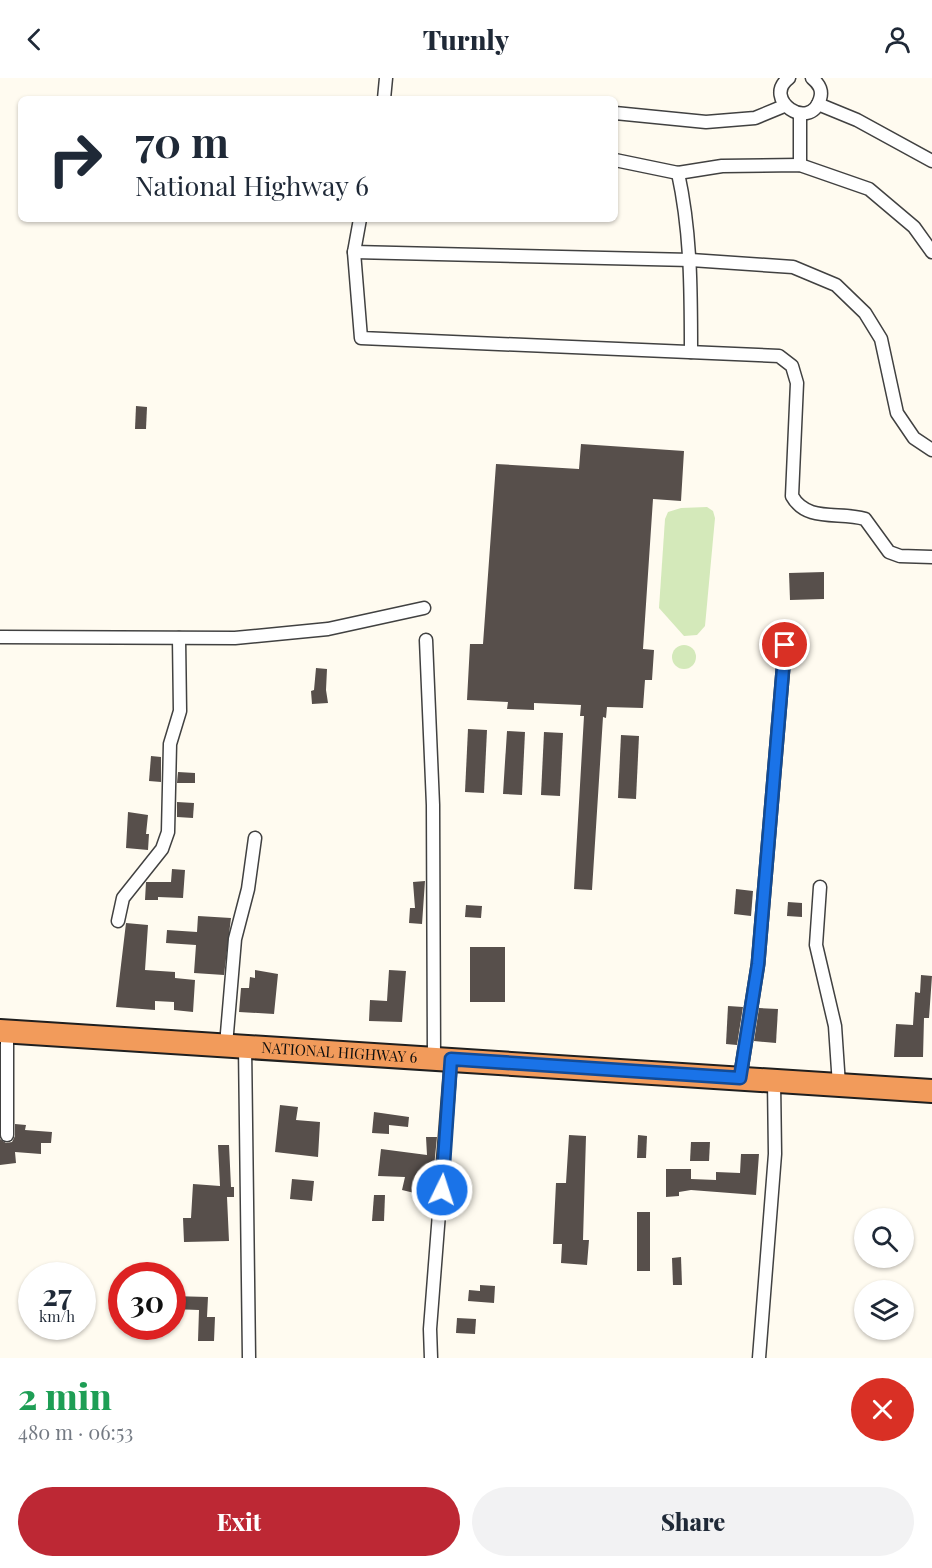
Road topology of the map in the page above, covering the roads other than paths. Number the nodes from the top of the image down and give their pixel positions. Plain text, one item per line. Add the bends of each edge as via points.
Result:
1 (386, 78) edge
2 (789, 78) edge
3 (819, 80) edge
4 (384, 96) edge
5 (818, 104) junction
6 (784, 106) junction
7 (618, 113) edge
8 (800, 114) junction
9 (618, 161) edge
10 (932, 161) edge
11 (800, 165) junction
12 (678, 173) junction
13 (359, 222) edge
14 (354, 252) junction
15 (932, 252) edge
16 (691, 260) junction
17 (691, 352) junction
18 (932, 450) edge
19 (932, 557) edge
20 (424, 608) dead end
21 (0, 637) edge
22 (179, 638) junction
23 (426, 640) dead end
24 (785, 645) dead end
25 (255, 838) dead end
26 (820, 887) dead end
27 (118, 921) dead end
28 (4, 1031) edge
29 (235, 1045) junction
30 (443, 1059) junction
31 (740, 1078) junction
32 (774, 1081) junction
33 (839, 1085) junction
34 (932, 1091) edge
35 (7, 1135) dead end
36 (249, 1358) edge
37 (430, 1358) edge
38 (759, 1358) edge

1 - 4 street
2 - 6 street via 780,94
3 - 5 street
5 - 8 street
5 - 10 street
6 - 7 street via 755,118 706,122
6 - 8 street
8 - 11 street
9 - 12 street
11 - 12 street via 722,166
11 - 15 street via 869,189 914,227
12 - 16 street
13 - 14 street
14 - 16 street
14 - 17 street via 361,338
16 - 17 street
16 - 18 street via 793,267 836,285 865,313 881,339 897,413 914,438
17 - 19 street via 779,356 792,366 797,383 792,496 798,507 807,513 865,519 889,552
20 - 22 street via 328,629 235,638
21 - 22 street
22 - 27 street via 180,711 170,744 168,832 162,849 123,898
23 - 30 street
24 - 31 street via 758,964
25 - 29 street via 248,889 235,939
26 - 33 street via 816,945 835,1026
28 - 29 highway, NATIONAL HIGHWAY 6
28 - 35 street
29 - 30 highway, NATIONAL HIGHWAY 6
29 - 36 street
30 - 31 highway, NATIONAL HIGHWAY 6
30 - 37 street
31 - 32 highway, NATIONAL HIGHWAY 6
32 - 33 highway, NATIONAL HIGHWAY 6
32 - 38 street via 775,1154
33 - 34 highway, NATIONAL HIGHWAY 6

